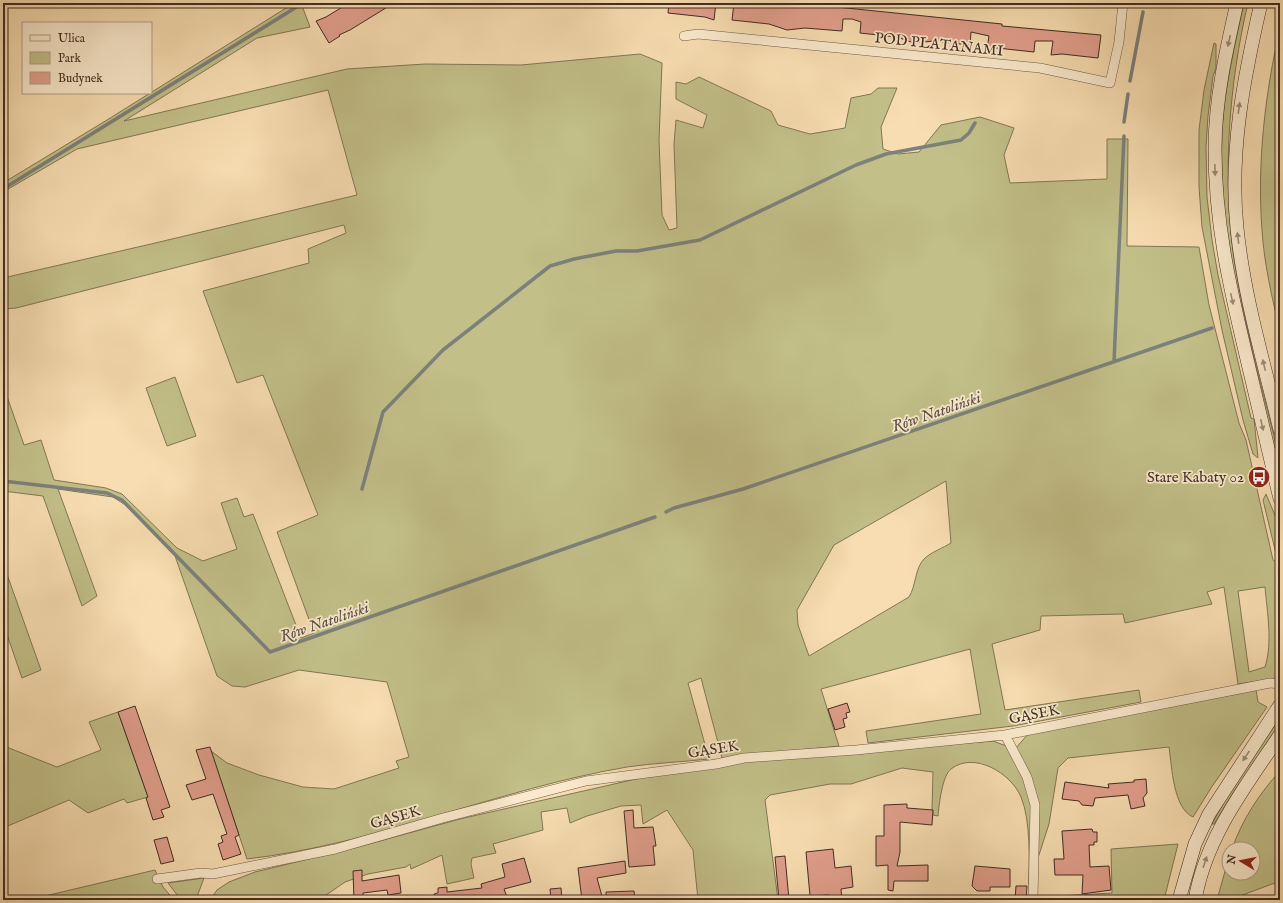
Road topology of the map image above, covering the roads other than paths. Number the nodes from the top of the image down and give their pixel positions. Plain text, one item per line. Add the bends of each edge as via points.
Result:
1 (1123, 3) edge
2 (1237, 3) edge
3 (1261, 3) edge
4 (684, 36) dead end
5 (1280, 430) edge
6 (1280, 499) edge
7 (1280, 684) edge
8 (1280, 705) edge
9 (1005, 735) junction
10 (1280, 735) edge
11 (157, 879) dead end
12 (1033, 900) edge
13 (1179, 900) edge
14 (1195, 900) edge

1 - 4 street, POD PLATANAMI via 1119,42 1110,82 1034,68 698,34
2 -> 6 street via 1220,90 1215,147 1216,197 1231,295
5 -> 3 street via 1246,289 1237,227 1236,152 1240,106
7 - 9 street, GĄSEK via 1270,683
8 -> 13 street via 1208,814 1195,844
9 - 11 street, GĄSEK via 744,758 586,781 305,856 213,874 201,873
9 - 12 street via 1027,777 1035,805
14 -> 10 street via 1214,838 1235,801

